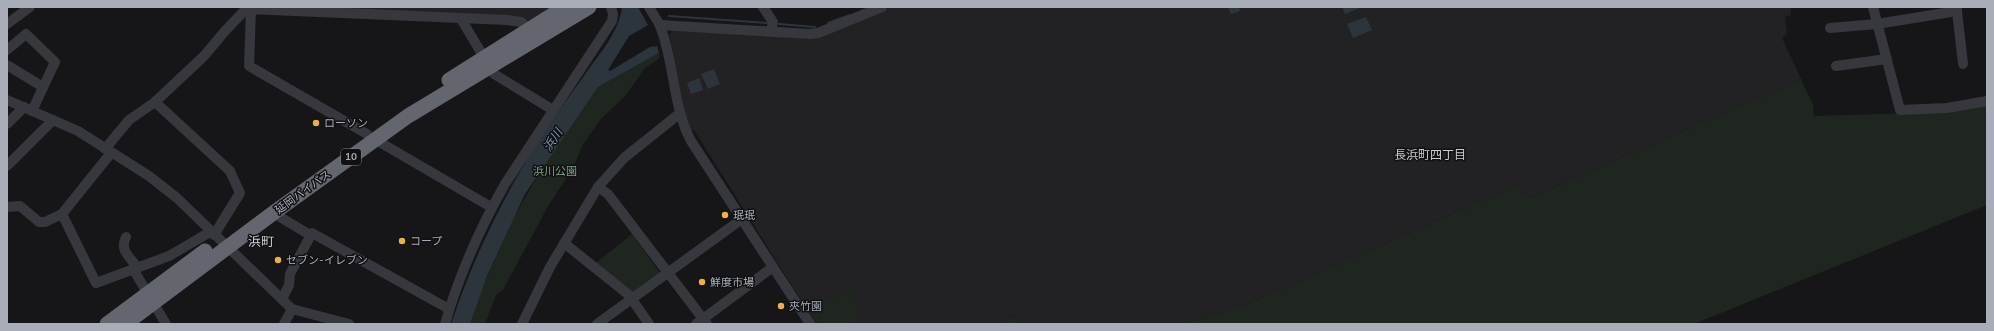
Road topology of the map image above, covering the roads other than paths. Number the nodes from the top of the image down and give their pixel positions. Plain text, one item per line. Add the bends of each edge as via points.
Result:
1 (30, 7) edge
2 (565, 7) edge
3 (589, 7) edge
4 (612, 7) edge
5 (649, 7) edge
6 (763, 7) edge
7 (1873, 7) edge
8 (251, 8) edge
9 (877, 8) edge
10 (1957, 9) edge
11 (462, 19) junction
12 (7, 24) edge
13 (1877, 24) junction
14 (660, 25) junction
15 (1830, 28) dead end
16 (529, 29) junction
17 (771, 31) junction
18 (7, 50) edge
19 (1887, 59) junction
20 (1963, 64) dead end
21 (7, 65) edge
22 (490, 66) junction
23 (1836, 66) dead end
24 (43, 87) junction
25 (7, 100) edge
26 (1987, 101) edge
27 (155, 102) junction
28 (28, 109) junction
29 (553, 110) junction
30 (679, 114) junction
31 (53, 120) junction
32 (7, 124) edge
33 (371, 137) junction
34 (108, 151) junction
35 (7, 166) edge
36 (598, 187) junction
37 (8, 206) edge
38 (491, 207) junction
39 (276, 211) junction
40 (62, 214) junction
41 (742, 219) junction
42 (310, 235) junction
43 (126, 237) dead end
44 (218, 238) junction
45 (564, 243) junction
46 (773, 267) junction
47 (135, 268) junction
48 (668, 273) junction
49 (151, 298) junction
50 (282, 299) junction
51 (632, 299) junction
52 (292, 309) junction
53 (449, 309) junction
54 (602, 322) edge
55 (702, 322) edge
56 (107, 324) edge
57 (125, 324) edge
58 (166, 324) edge
59 (284, 324) edge
60 (350, 324) edge
61 (445, 324) edge
62 (522, 324) edge
63 (649, 324) edge
64 (810, 324) edge

1 - 12 street
2 - 16 highway, 延岡バイパス / 10
3 - 22 highway, 延岡バイパス / 10
4 - 29 street via 612,21
5 - 14 street
6 - 17 street via 772,22
7 - 13 street
8 - 11 street
8 - 27 street via 224,31 204,56
8 - 33 street via 249,66
9 - 17 street via 818,33
10 - 13 street
10 - 20 street
11 - 16 street via 521,22
11 - 22 street
13 - 15 street
13 - 19 street
14 - 17 street
14 - 30 street
16 - 22 highway, 延岡バイパス / 10
18 - 24 street via 26,34 54,62
19 - 23 street
19 - 26 street via 1900,110 1947,108
21 - 24 street
22 - 29 street
22 - 33 highway, 延岡バイパス / 10
24 - 28 street
25 - 28 street
27 - 34 street via 129,120
27 - 44 street via 233,175 240,193
28 - 31 street
28 - 32 street
29 - 38 street
30 - 36 street via 624,158
30 - 41 street via 691,141
31 - 34 street via 78,131
31 - 35 street
33 - 38 street
33 - 39 highway, 延岡バイパス / 10
33 - 44 highway, 延岡バイパス / 10
34 - 40 street
34 - 44 street via 177,198
36 - 45 street
36 - 48 street via 608,194
37 - 40 street via 20,206 39,222
38 - 53 street via 462,272
39 - 42 street via 280,217
39 - 44 highway, 延岡バイパス / 10
40 - 47 street via 96,283
41 - 46 street
41 - 48 street
42 - 50 street via 290,274 289,285
42 - 53 street via 312,233
43 - 47 street via 124,249
44 - 47 street
44 - 49 highway, 延岡バイパス / 10
44 - 50 street
45 - 51 street
45 - 62 street
46 - 55 street
46 - 64 street
47 - 49 street
48 - 51 street
48 - 55 street
49 - 56 highway, 延岡バイパス / 10
49 - 57 highway, 延岡バイパス / 10
49 - 58 street
50 - 52 street
51 - 54 street
51 - 63 street
52 - 59 street
52 - 60 street
53 - 61 street

